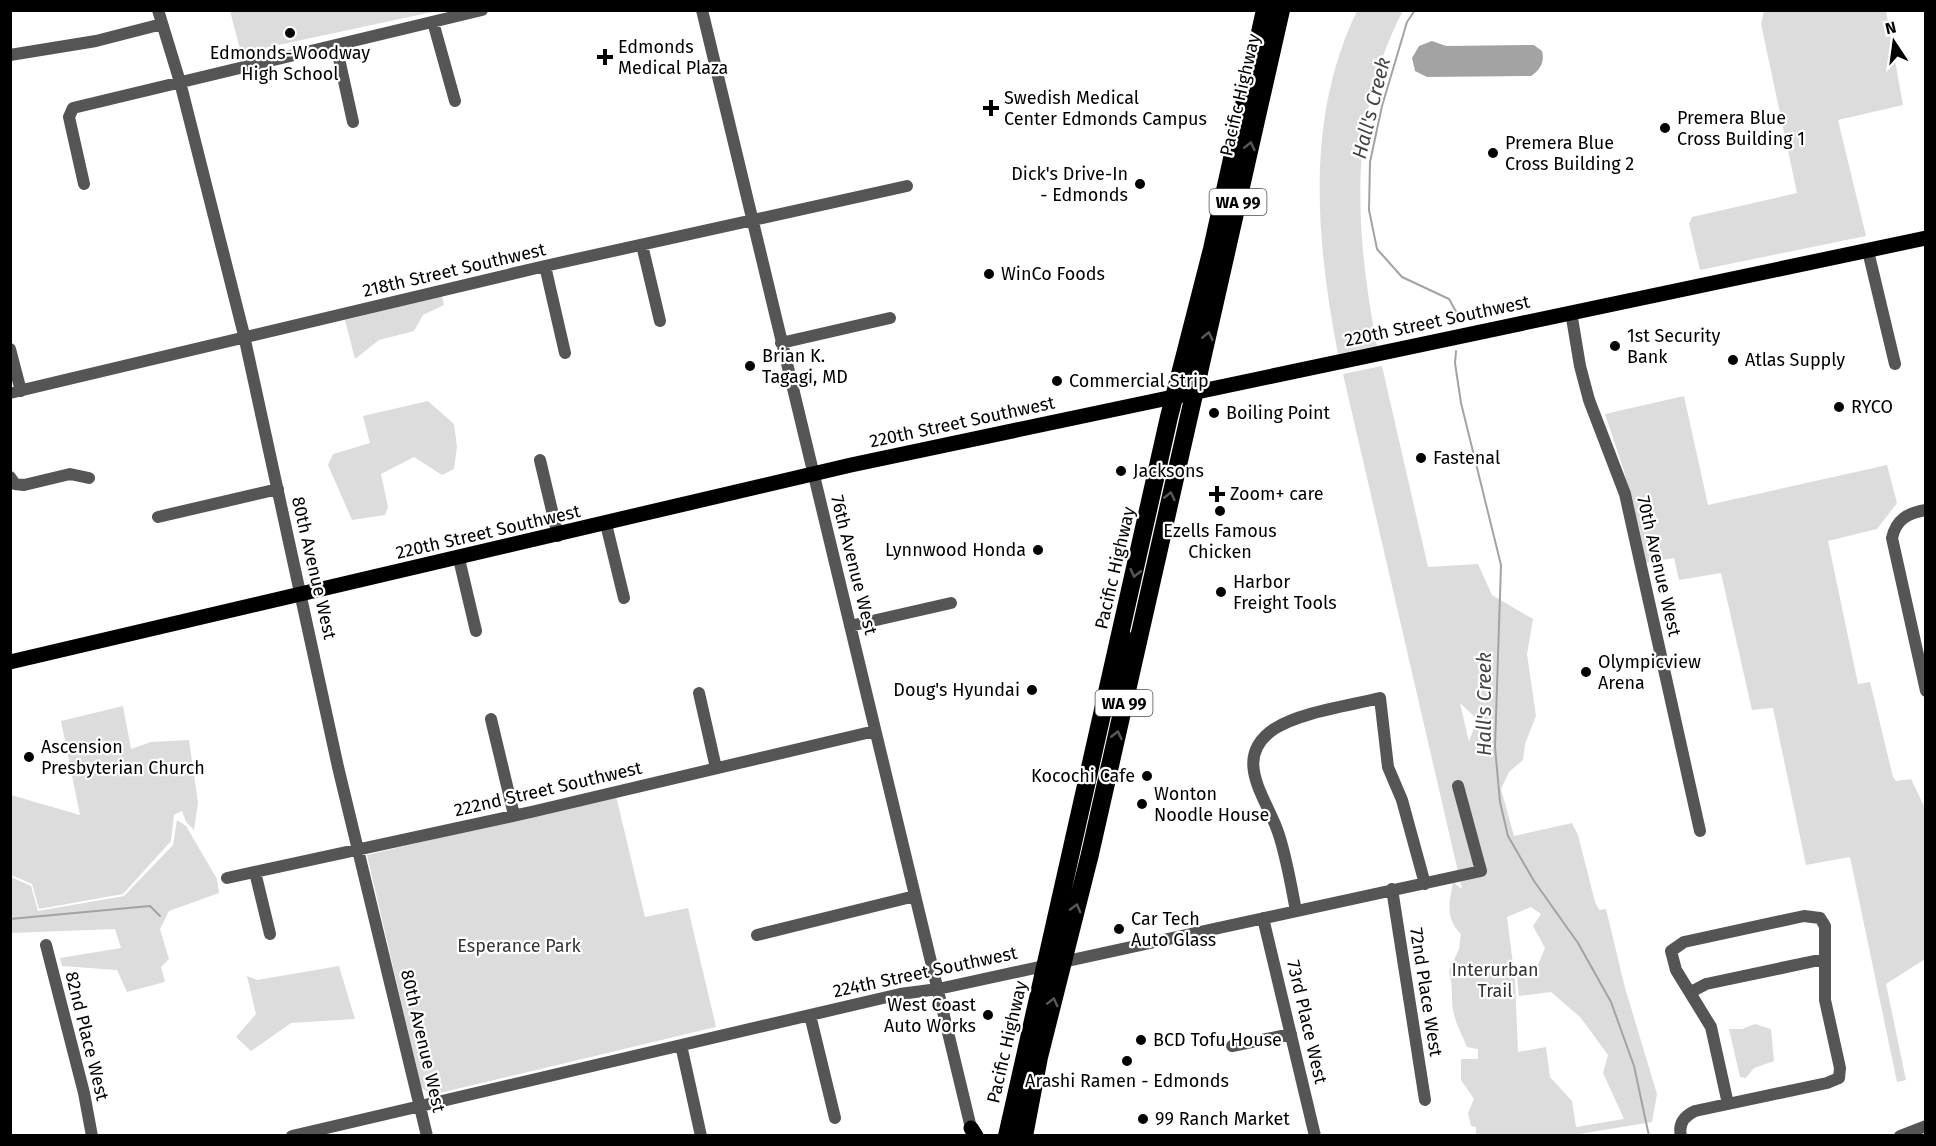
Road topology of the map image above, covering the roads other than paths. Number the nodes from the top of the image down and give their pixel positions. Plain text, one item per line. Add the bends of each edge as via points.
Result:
1 (158, 10) edge
2 (482, 10) edge
3 (702, 10) edge
4 (1265, 10) edge
5 (1281, 10) edge
6 (433, 22) junction
7 (162, 24) junction
8 (336, 45) junction
9 (10, 55) edge
10 (180, 82) junction
11 (455, 101) dead end
12 (353, 122) dead end
13 (84, 184) dead end
14 (907, 186) dead end
15 (752, 220) junction
16 (1926, 238) edge
17 (642, 245) junction
18 (1868, 251) junction
19 (545, 266) junction
20 (1571, 312) junction
21 (890, 318) dead end
22 (660, 321) dead end
23 (244, 338) junction
24 (781, 343) junction
25 (10, 349) edge
26 (565, 353) dead end
27 (1895, 364) dead end
28 (16, 392) edge
29 (1194, 393) junction
30 (1175, 397) junction
31 (540, 460) dead end
32 (813, 474) junction
33 (10, 477) edge
34 (89, 478) dead end
35 (278, 489) junction
36 (1922, 510) edge
37 (158, 517) dead end
38 (606, 524) junction
39 (558, 536) junction
40 (459, 559) junction
41 (302, 595) junction
42 (624, 598) dead end
43 (951, 603) dead end
44 (850, 626) junction
45 (476, 631) dead end
46 (1122, 633) junction
47 (10, 662) edge
48 (1926, 691) edge
49 (699, 693) dead end
50 (1122, 710) junction
51 (491, 719) dead end
52 (875, 731) junction
53 (716, 768) junction
54 (1458, 786) dead end
55 (514, 815) junction
56 (1700, 831) dead end
57 (357, 849) junction
58 (255, 872) junction
59 (227, 878) dead end
60 (1425, 884) junction
61 (1392, 889) junction
62 (915, 896) junction
63 (1296, 911) junction
64 (1263, 918) junction
65 (270, 934) dead end
66 (757, 935) dead end
67 (46, 945) dead end
68 (1824, 958) junction
69 (1054, 963) junction
70 (932, 965) junction
71 (952, 986) junction
72 (938, 989) junction
73 (1691, 992) junction
74 (810, 1015) junction
75 (1291, 1034) junction
76 (681, 1045) junction
77 (1232, 1046) dead end
78 (1425, 1100) dead end
79 (1728, 1104) junction
80 (420, 1105) junction
81 (835, 1118) dead end
82 (1926, 1126) edge
83 (973, 1133) edge
84 (92, 1136) edge
85 (292, 1136) edge
86 (427, 1136) edge
87 (701, 1136) edge
88 (1007, 1136) edge
89 (1024, 1136) edge
90 (1315, 1136) edge
91 (1681, 1136) edge
92 (1900, 1136) edge

1 - 7 street, 80th Avenue West
2 - 6 street
3 - 15 street, 76th Avenue West
4 - 30 highway, Pacific Highway / WA 99
29 -> 5 highway, Pacific Highway / WA 99
6 - 8 street
6 - 11 street
7 - 9 street via 96,41
7 - 10 street, 80th Avenue West
8 - 10 street
8 - 12 street
10 - 13 street via 73,108 69,117
10 - 23 street, 80th Avenue West
14 - 15 street, 218th Street Southwest
15 - 17 street, 218th Street Southwest
15 - 24 street, 76th Avenue West
16 - 18 main road, 220th Street Southwest
17 - 19 street, 218th Street Southwest
17 - 22 street
18 - 20 main road, 220th Street Southwest
18 - 27 street
19 - 23 street, 218th Street Southwest
19 - 26 street
20 - 29 main road, 220th Street Southwest
20 - 56 street, 70th Avenue West via 1589,400 1625,494
21 - 24 street
23 - 28 street, 218th Street Southwest
23 - 35 street, 80th Avenue West
24 - 32 street, 76th Avenue West
25 - 28 street
29 - 30 main road, 220th Street Southwest
50 -> 29 highway, Pacific Highway / WA 99
30 - 32 main road, 220th Street Southwest
30 -> 46 highway, Pacific Highway / WA 99
31 - 39 street
32 - 38 main road, 220th Street Southwest
32 - 44 street, 76th Avenue West
33 - 34 street via 15,484 24,485 70,474
35 - 37 street
35 - 41 street, 80th Avenue West
36 - 48 street via 1905,515 1895,526 1892,538
38 - 39 main road, 220th Street Southwest
38 - 42 street
39 - 40 main road, 220th Street Southwest
40 - 41 main road, 220th Street Southwest
40 - 45 street
41 - 47 main road, 220th Street Southwest
41 - 57 street, 80th Avenue West
43 - 44 street
44 - 52 street, 76th Avenue West
46 - 50 main road via 1127,641 1118,694
46 - 69 highway, Pacific Highway / WA 99 via 1087,775
49 - 53 street
69 -> 50 highway, Pacific Highway / WA 99
51 - 55 street
52 - 53 street, 222nd Street Southwest
52 - 62 street, 76th Avenue West
53 - 55 street, 222nd Street Southwest
54 - 60 street, 224th Street Southwest via 1481,871
55 - 57 street, 222nd Street Southwest
57 - 58 street, 222nd Street Southwest
57 - 80 street, 80th Avenue West
58 - 59 street, 222nd Street Southwest
58 - 65 street
60 - 61 street, 224th Street Southwest
60 - 63 street via 1402,800 1388,767 1380,698 1276,728 1260,741 1253,757 1254,776 1283,849
61 - 63 street, 224th Street Southwest
61 - 78 street, 72nd Place West
62 - 66 street
62 - 70 street, 76th Avenue West
63 - 64 street, 224th Street Southwest
64 - 69 street, 224th Street Southwest
64 - 75 street, 73rd Place West
67 - 84 street, 82nd Place West
68 - 73 street via 1706,984
68 - 73 street via 1823,922 1816,916 1684,942 1674,946 1671,960
68 - 79 street via 1825,1000 1839,1077
69 - 71 street, 224th Street Southwest
69 - 88 highway, Pacific Highway / WA 99
89 -> 69 highway, Pacific Highway / WA 99
70 - 71 street
70 - 72 street, 76th Avenue West
71 - 72 street, 224th Street Southwest
72 - 74 street, 224th Street Southwest
72 - 83 street, 76th Avenue West
73 - 79 street via 1711,1027
74 - 76 street, 224th Street Southwest
74 - 81 street
75 - 77 street
75 - 90 street, 73rd Place West
76 - 80 street, 224th Street Southwest
76 - 87 street
79 - 91 street via 1687,1115 1679,1130
80 - 85 street, 224th Street Southwest
80 - 86 street, 80th Avenue West
82 - 92 street

